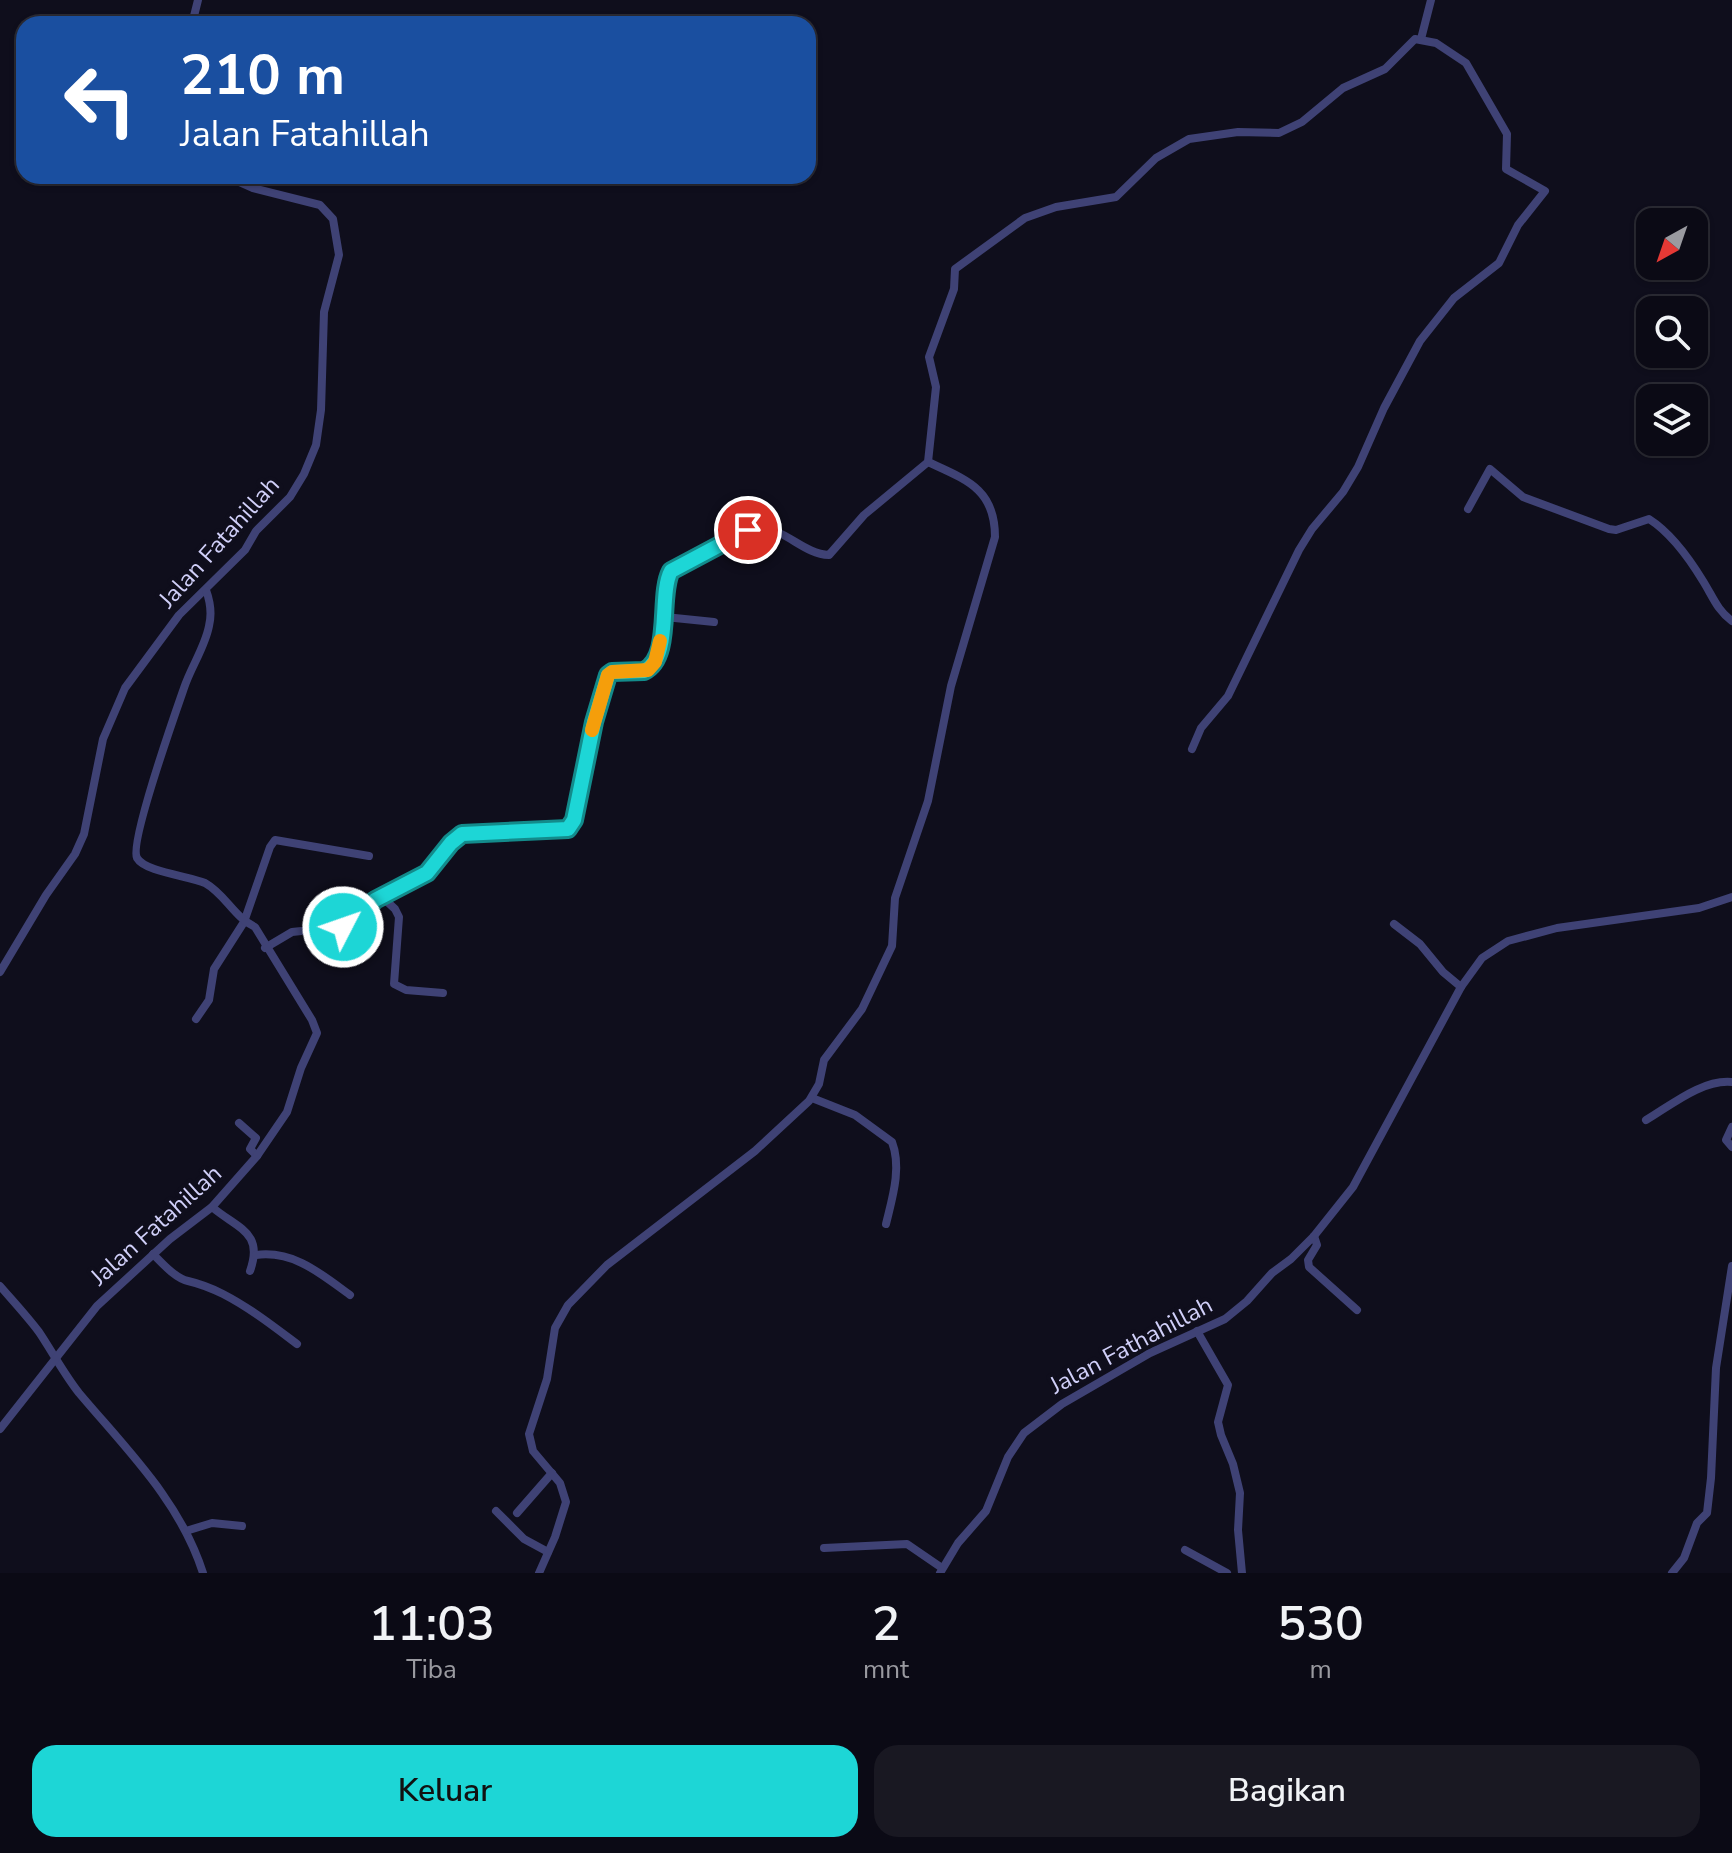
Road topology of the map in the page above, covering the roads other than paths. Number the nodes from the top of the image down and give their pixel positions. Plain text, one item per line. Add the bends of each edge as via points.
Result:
1 (1431, 0) edge
2 (1421, 39) junction
3 (244, 184) edge
4 (928, 462) junction
5 (1468, 509) dead end
6 (206, 590) junction
7 (665, 617) junction
8 (1732, 621) edge
9 (714, 622) dead end
10 (1192, 749) dead end
11 (369, 856) dead end
12 (382, 897) junction
13 (1732, 897) edge
14 (244, 922) junction
15 (1394, 924) dead end
16 (265, 948) junction
17 (0, 972) edge
18 (1461, 987) junction
19 (443, 993) dead end
20 (196, 1019) dead end
21 (1732, 1082) edge
22 (812, 1098) junction
23 (1646, 1120) dead end
24 (239, 1123) dead end
25 (1732, 1127) edge
26 (1732, 1147) edge
27 (257, 1156) junction
28 (212, 1207) junction
29 (886, 1224) dead end
30 (1314, 1236) junction
31 (153, 1254) junction
32 (256, 1255) junction
33 (1732, 1266) edge
34 (250, 1271) dead end
35 (0, 1286) edge
36 (350, 1295) dead end
37 (1357, 1310) dead end
38 (1197, 1331) junction
39 (297, 1344) dead end
40 (55, 1361) junction
41 (0, 1429) edge
42 (552, 1473) junction
43 (496, 1511) dead end
44 (517, 1513) dead end
45 (242, 1526) dead end
46 (186, 1531) junction
47 (824, 1548) dead end
48 (1185, 1550) dead end
49 (548, 1552) junction
50 (941, 1570) edge
51 (203, 1573) edge
52 (539, 1573) edge
53 (1227, 1573) edge
54 (1242, 1573) edge
55 (1672, 1573) edge

1 - 2 street
2 - 4 street via 1410,42 1385,69 1343,88 1302,122 1279,133 1189,139 1156,158 1116,197 1025,218 955,269 954,289 929,357 936,387
2 - 10 street via 1466,63 1507,134 1506,169 1545,191 1518,225 1499,263 1454,298 1420,341 1358,467 1299,550 1228,696 1201,728
3 - 6 street, Jalan Fatahillah via 326,210 333,219 339,255 324,312 321,410 310,460 290,497
4 - 7 street via 871,509 829,555 770,528 756,528 675,567 667,580
4 - 22 street via 982,492 995,519 995,537 951,686 928,801 895,898 892,946 862,1009 824,1060
5 - 8 street via 1491,470 1523,497 1601,526 1616,530 1649,519 1674,542 1718,610
6 - 14 street, Jalan Fatahillah via 209,626 144,810 137,859 204,883
6 - 17 street, Jalan Fatahillah via 171,624 125,688 103,739 84,834
7 - 9 street
7 - 12 street via 655,662 648,670 608,675 568,829 462,834 427,873
11 - 14 street via 275,840
12 - 16 street via 348,926 292,932
12 - 19 street via 399,917 394,984
13 - 18 street, Jalan Fathahillah via 1699,908 1508,941 1482,958
14 - 16 street, Jalan Fatahillah via 255,927
14 - 20 street via 214,969 209,1000
15 - 18 street
16 - 27 street, Jalan Fatahillah via 317,1033 287,1112
18 - 30 street, Jalan Fathahillah via 1353,1187
21 - 23 street via 1687,1096
22 - 29 street via 855,1115 892,1142 895,1179
22 - 42 street via 755,1151 607,1265 564,1311 552,1337 547,1379 529,1434 533,1451
24 - 27 street via 256,1138 250,1149
25 - 26 street via 1726,1141
27 - 28 street, Jalan Fatahillah
28 - 31 street, Jalan Fatahillah
28 - 32 street via 248,1234
30 - 37 street via 1317,1245 1309,1267
30 - 38 street, Jalan Fathahillah via 1225,1319
31 - 39 street via 186,1281 222,1293
31 - 40 street, Jalan Fatahillah via 97,1306
32 - 34 street
32 - 36 street via 279,1254 297,1261
33 - 55 street via 1716,1368 1707,1513
35 - 40 street via 32,1322
38 - 50 street, Jalan Fathahillah via 1074,1397 1024,1433 986,1511
38 - 54 street via 1228,1385 1218,1422 1240,1493
40 - 41 street, Jalan Fatahillah
40 - 46 street via 145,1468
42 - 44 street
42 - 49 street via 566,1502
43 - 49 street via 524,1539
45 - 46 street via 212,1523
46 - 51 street
47 - 50 street via 907,1544
48 - 53 street
49 - 52 street

